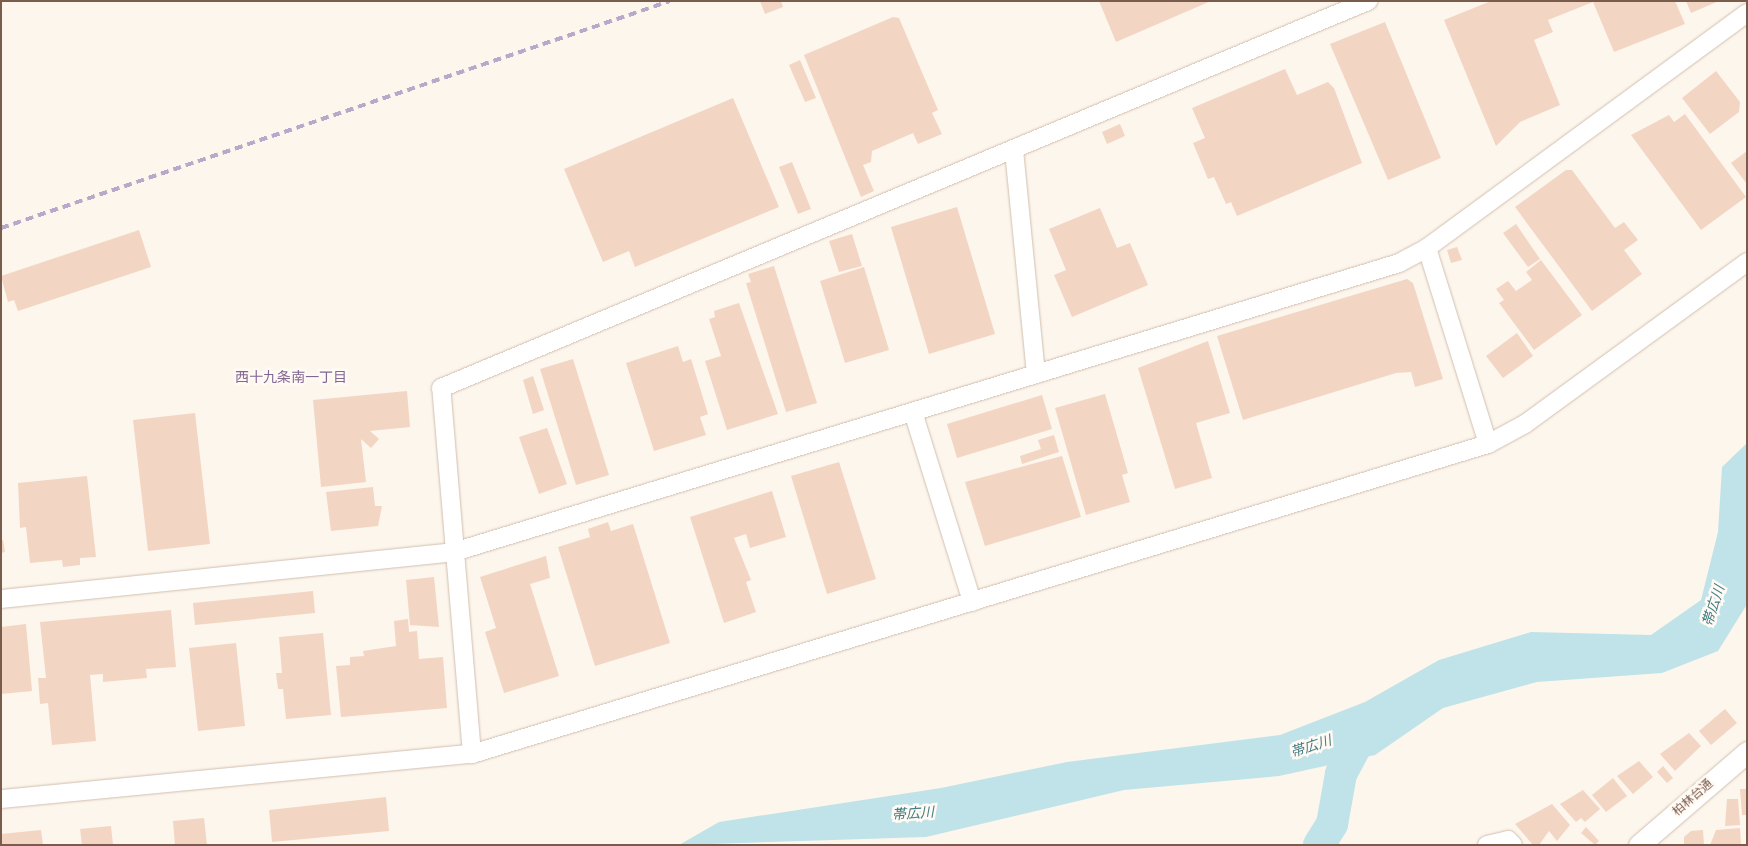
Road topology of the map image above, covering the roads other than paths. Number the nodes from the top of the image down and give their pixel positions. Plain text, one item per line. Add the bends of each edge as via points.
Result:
1 (1368, 1) edge
2 (1747, 13) edge
3 (1014, 150) junction
4 (1427, 248) junction
5 (1747, 262) edge
6 (1036, 374) junction
7 (913, 412) junction
8 (1488, 444) junction
9 (454, 552) junction
10 (1, 599) edge
11 (972, 602) junction
12 (1747, 752) edge
13 (472, 754) junction
14 (1, 799) edge
15 (1487, 845) edge
16 (1513, 845) edge
17 (1639, 845) edge

1 - 3 street
2 - 4 street
3 - 6 street
3 - 9 street via 441,388
4 - 6 street via 1399,263
4 - 8 street
5 - 8 street via 1525,424
6 - 7 street
7 - 9 street
7 - 11 street
8 - 11 street
9 - 10 street
9 - 13 street
11 - 13 street
12 - 17 street, 柏林台通
13 - 14 street
15 - 16 street via 1508,840

